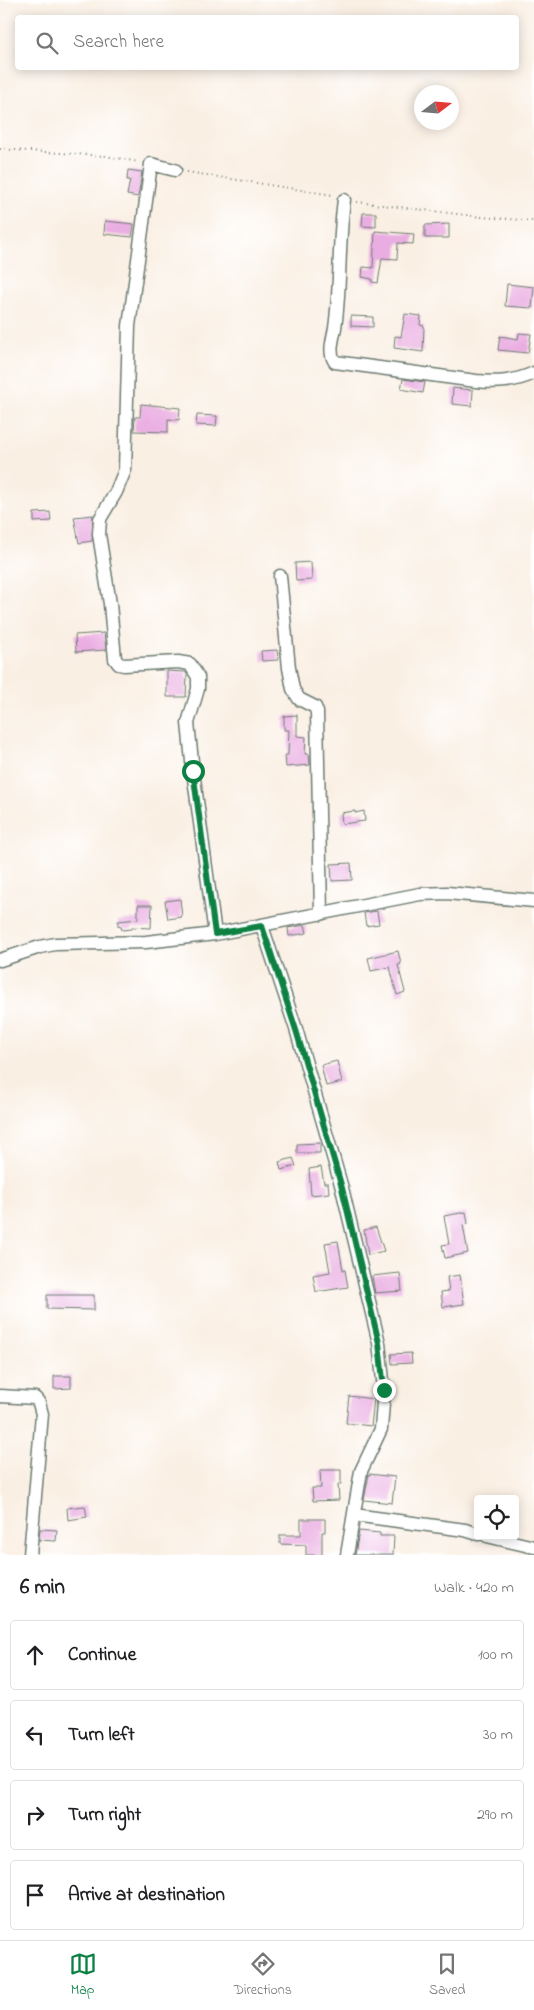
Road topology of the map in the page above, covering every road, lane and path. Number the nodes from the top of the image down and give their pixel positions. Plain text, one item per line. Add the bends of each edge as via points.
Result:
1 (0, 149) edge
2 (152, 164) junction
3 (175, 170) dead end
4 (344, 200) dead end
5 (534, 373) edge
6 (280, 576) dead end
7 (534, 901) edge
8 (321, 914) junction
9 (262, 926) junction
10 (215, 934) junction
11 (0, 960) edge
12 (0, 1396) edge
13 (354, 1515) junction
14 (474, 1533) edge
15 (503, 1540) edge
16 (534, 1547) edge
17 (30, 1555) edge
18 (347, 1555) edge

1 - 2 path via 105,156
2 - 3 street
2 - 10 street via 129,326 125,470 100,519 99,534 115,659 124,665 190,664 198,677 198,689 188,723
4 - 5 street via 339,299 331,353 335,362 499,383
6 - 8 street via 293,689 299,699 317,712
7 - 8 street via 420,894
8 - 9 street
9 - 10 street
9 - 13 street via 342,1188 379,1343 384,1390 381,1429 361,1471
10 - 11 street via 146,942 55,944
12 - 17 street via 35,1398 42,1414
13 - 14 street
13 - 18 street
15 - 16 street

